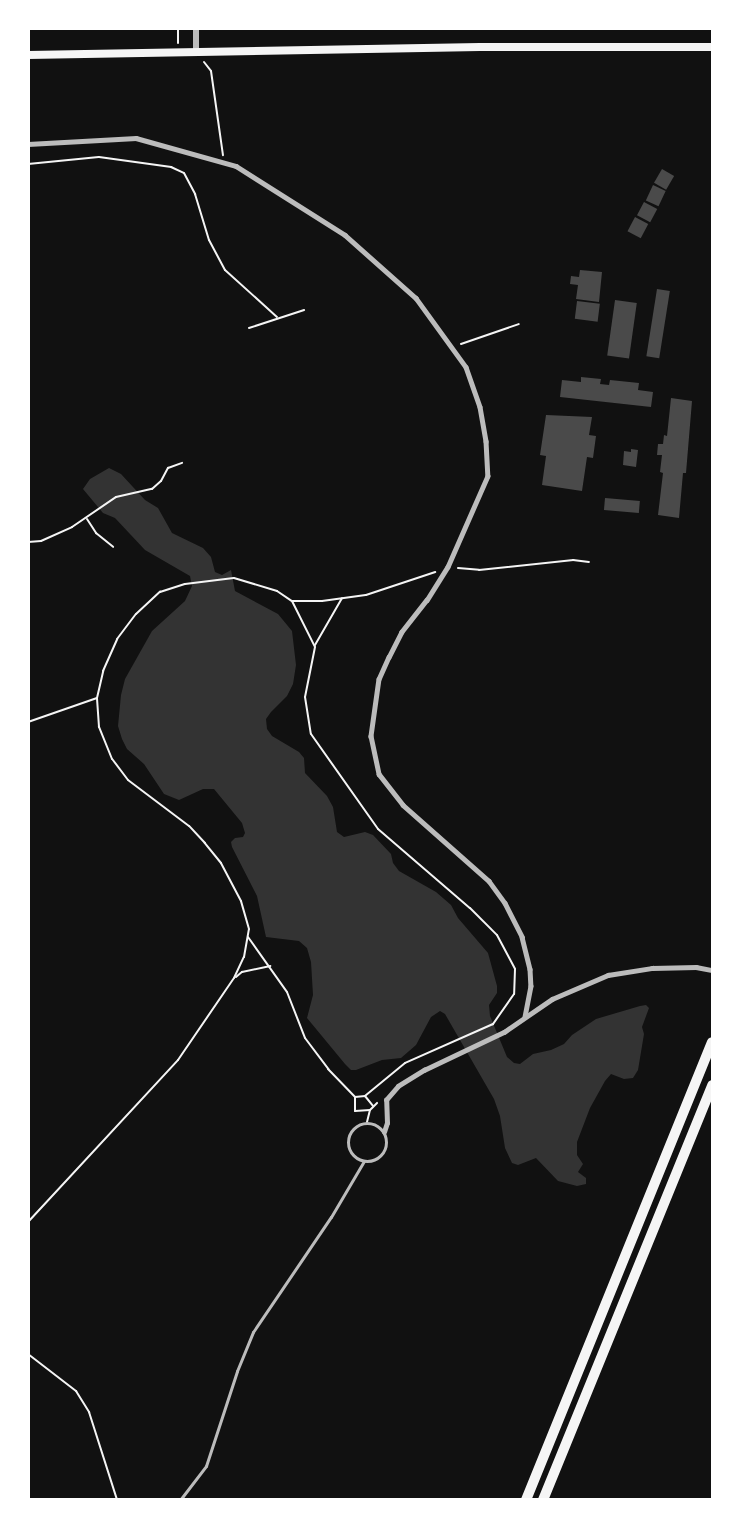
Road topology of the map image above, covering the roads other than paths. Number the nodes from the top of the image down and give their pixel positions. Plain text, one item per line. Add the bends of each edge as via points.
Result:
1 (196, 28) edge
2 (712, 47) edge
3 (196, 53) junction
4 (28, 55) edge
5 (28, 144) edge
6 (712, 970) edge
7 (525, 1016) junction
8 (712, 1042) edge
9 (712, 1085) edge
10 (384, 1132) junction
11 (364, 1161) junction
12 (712, 1283) edge
13 (712, 1290) edge
14 (180, 1500) edge
15 (525, 1500) edge
16 (543, 1500) edge

1 - 3 street
2 - 3 main road
3 - 4 main road
5 - 7 street via 136,138 224,161 345,235 416,298 466,367 480,407 488,476 448,567 402,632 379,679 371,736 379,774 403,805 489,881 505,903 522,937 530,969
6 - 7 street via 652,968 608,975 552,999
7 - 10 street via 504,1032 424,1070 393,1090 386,1100
8 - 15 highway
9 - 16 highway
10 - 11 lane via 382,1154
10 - 11 lane via 367,1122 352,1130 348,1141 351,1153
11 - 14 lane via 253,1332 206,1466
12 - 13 lane

